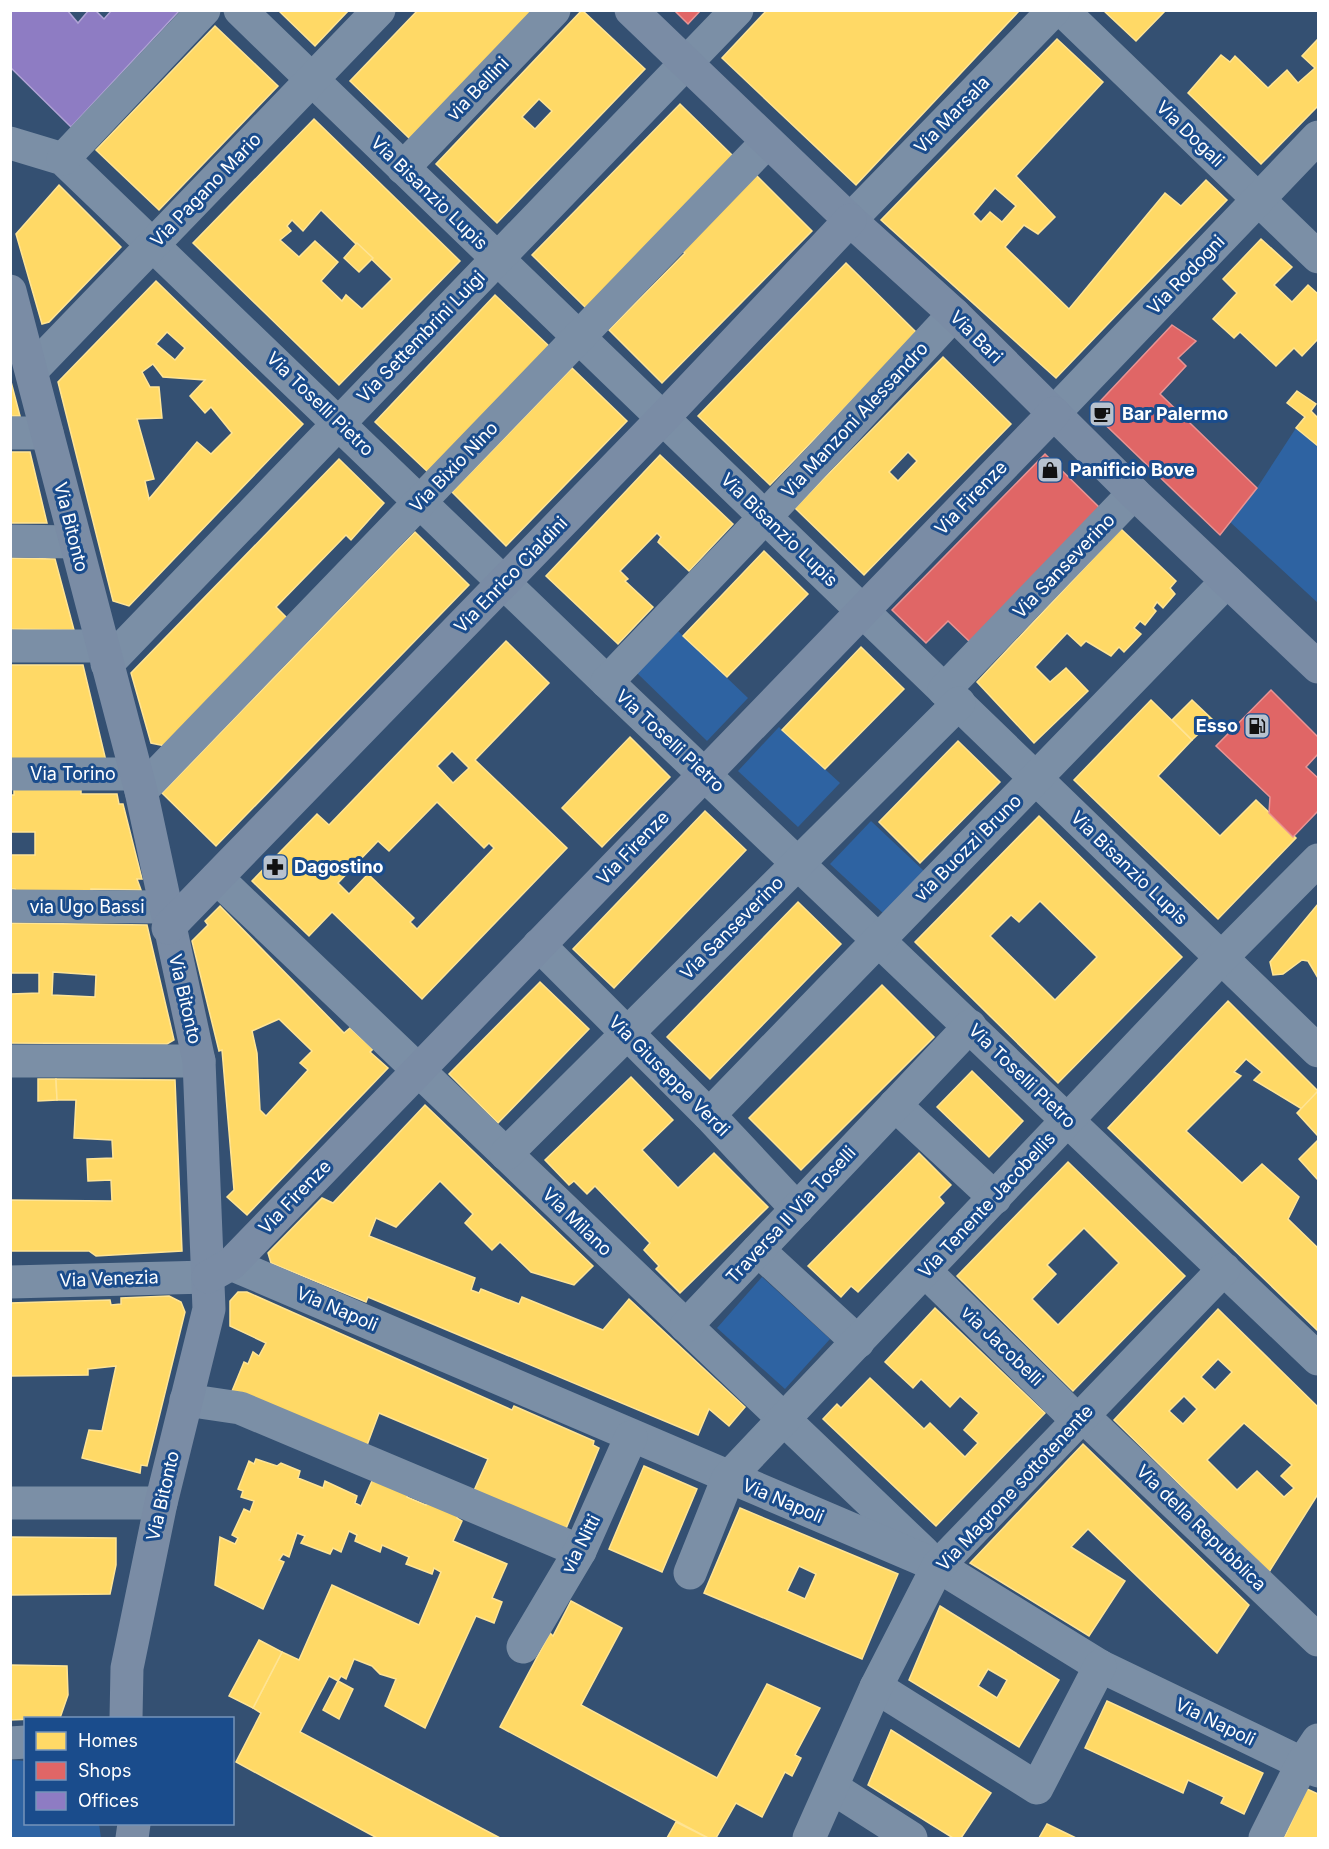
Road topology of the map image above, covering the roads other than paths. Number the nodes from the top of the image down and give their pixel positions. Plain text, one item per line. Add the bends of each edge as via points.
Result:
1 (204, 10) edge
2 (240, 10) edge
3 (379, 10) edge
4 (554, 10) edge
5 (631, 10) edge
6 (736, 10) edge
7 (1054, 10) edge
8 (1062, 10) edge
9 (685, 62) junction
10 (312, 80) junction
11 (1318, 137) edge
12 (767, 142) junction
13 (10, 143) edge
14 (63, 159) junction
15 (403, 168) junction
16 (1258, 199) junction
17 (850, 220) junction
18 (153, 244) junction
19 (1318, 257) edge
20 (497, 258) junction
21 (12, 304) edge
22 (954, 314) junction
23 (581, 337) junction
24 (33, 369) junction
25 (1054, 413) junction
26 (663, 418) junction
27 (339, 422) junction
28 (10, 433) edge
29 (47, 433) junction
30 (1134, 493) junction
31 (421, 501) junction
32 (765, 517) junction
33 (10, 542) edge
34 (74, 542) junction
35 (505, 581) junction
36 (1227, 581) junction
37 (863, 611) junction
38 (10, 646) edge
39 (105, 655) junction
40 (1318, 668) edge
41 (607, 682) junction
42 (952, 697) junction
43 (10, 774) edge
44 (704, 774) junction
45 (1036, 779) junction
46 (139, 783) junction
47 (1318, 860) edge
48 (797, 864) junction
49 (217, 878) junction
50 (10, 906) edge
51 (166, 917) junction
52 (878, 938) junction
53 (539, 945) junction
54 (1222, 957) junction
55 (970, 1026) junction
56 (627, 1033) junction
57 (1318, 1050) edge
58 (10, 1061) edge
59 (199, 1061) junction
60 (419, 1069) junction
61 (895, 1105) junction
62 (709, 1115) junction
63 (1068, 1120) junction
64 (506, 1154) junction
65 (995, 1198) junction
66 (797, 1209) junction
67 (758, 1250) junction
68 (1224, 1269) junction
69 (219, 1270) junction
70 (925, 1270) junction
71 (10, 1282) edge
72 (686, 1326) junction
73 (858, 1342) junction
74 (1318, 1359) edge
75 (186, 1400) junction
76 (1081, 1418) junction
77 (784, 1420) junction
78 (631, 1437) junction
79 (728, 1478) junction
80 (10, 1503) edge
81 (161, 1503) junction
82 (580, 1551) junction
83 (938, 1566) junction
84 (690, 1573) dead end
85 (1318, 1640) edge
86 (523, 1647) dead end
87 (1100, 1666) junction
88 (876, 1687) junction
89 (126, 1717) edge
90 (1313, 1758) edge
91 (833, 1788) junction
92 (809, 1839) edge
93 (911, 1839) edge
94 (1264, 1839) edge

1 - 14 street
2 - 10 street, Via Bisanzio Lupis
3 - 10 street, Via Pagano Mario
4 - 15 street, via Bellini
5 - 9 main road, Via Bari
6 - 9 street, Via Settembrini Luigi
7 - 17 street, Via Marsala
8 - 16 street, Via Dogali
9 - 12 main road, Via Bari
9 - 20 street, Via Settembrini Luigi
10 - 15 street, Via Bisanzio Lupis
10 - 18 street, Via Pagano Mario
11 - 16 street, Via Rodogni
12 - 17 main road, Via Bari
12 - 23 street, Via Bixio Nino
13 - 14 street, Via Toselli Pietro
14 - 18 street, Via Toselli Pietro
15 - 20 street, Via Bisanzio Lupis
16 - 19 street, Via Dogali
16 - 25 street, Via Rodogni
17 - 22 main road, Via Bari
17 - 26 main road, Via Enrico Cialdini
18 - 24 street, Via Pagano Mario
18 - 27 street, Via Toselli Pietro
20 - 23 street, Via Bisanzio Lupis
20 - 27 street, Via Settembrini Luigi
21 - 24 main road, Via Bitonto
22 - 25 main road, Via Bari
22 - 32 street, Via Manzoni Alessandro
23 - 26 street, Via Bisanzio Lupis
23 - 31 street, Via Bixio Nino
24 - 29 main road, Via Bitonto
25 - 30 main road, Via Bari
25 - 37 main road, Via Firenze
26 - 32 street, Via Bisanzio Lupis
26 - 35 main road, Via Enrico Cialdini
27 - 31 street, Via Toselli Pietro
27 - 39 street, Via Settembrini Luigi
28 - 29 street
29 - 34 main road, Via Bitonto
30 - 36 main road, Via Bari
30 - 42 street, Via Sanseverino
31 - 35 street, Via Toselli Pietro
31 - 46 street, Via Bixio Nino
32 - 37 street, Via Bisanzio Lupis
32 - 41 street, Via Manzoni Alessandro
33 - 34 street
34 - 39 main road, Via Bitonto
35 - 41 street, Via Toselli Pietro
35 - 49 main road, Via Enrico Cialdini
36 - 40 main road, Via Bari
36 - 45 street, via Buozzi Bruno
37 - 42 street, Via Bisanzio Lupis
37 - 44 main road, Via Firenze
38 - 39 street
39 - 46 main road, Via Bitonto
41 - 44 street, Via Toselli Pietro
42 - 45 street, Via Bisanzio Lupis
42 - 48 street, Via Sanseverino
43 - 46 street, Via Torino
44 - 48 street, Via Toselli Pietro
44 - 53 main road, Via Firenze
45 - 52 street, via Buozzi Bruno
45 - 54 street, Via Bisanzio Lupis
46 - 51 main road, Via Bitonto
47 - 54 street, Via Tenente Jacobellis
48 - 52 street, Via Toselli Pietro
48 - 56 street, Via Sanseverino
49 - 51 main road, Via Enrico Cialdini
49 - 60 street, Via Milano
50 - 51 street, via Ugo Bassi
51 - 59 main road, Via Bitonto
52 - 55 street, Via Toselli Pietro
52 - 62 street, via Buozzi Bruno
53 - 56 street, Via Giuseppe Verdi
53 - 60 main road, Via Firenze
54 - 57 street, Via Bisanzio Lupis
54 - 63 street, Via Tenente Jacobellis
55 - 61 street, Traversa II Via Toselli
55 - 63 street, Via Toselli Pietro
56 - 62 street, Via Giuseppe Verdi
56 - 64 street, Via Sanseverino
58 - 59 street
59 - 69 main road, Via Bitonto
60 - 64 street, Via Milano
60 - 69 main road, Via Firenze
61 - 65 street
61 - 66 street, Traversa II Via Toselli
62 - 66 street, Via Giuseppe Verdi
63 - 65 street, Via Tenente Jacobellis
63 - 68 street, Via Toselli Pietro
64 - 72 street, Via Milano
65 - 70 street, Via Tenente Jacobellis
66 - 67 street, Traversa II Via Toselli
67 - 72 street, Traversa II Via Toselli
67 - 73 street
68 - 74 street, Via Toselli Pietro
68 - 76 street, Via Magrone sottotenente
69 - 71 street, Via Venezia
69 - 75 main road, Via Bitonto
69 - 78 street, Via Napoli
70 - 73 street, Via Tenente Jacobellis
70 - 76 street, via Jacobelli
72 - 77 street, Via Milano
73 - 77 street, Via Tenente Jacobellis
75 - 81 main road, Via Bitonto
75 - 82 street via 240,1408
76 - 83 street, Via Magrone sottotenente
76 - 85 street, Via della Repubblica
77 - 79 street, Via Tenente Jacobellis
77 - 83 street, Via Milano
78 - 79 street, Via Napoli
78 - 82 street, via Nitti
79 - 83 street, Via Napoli
79 - 84 street, Via Tenente Jacobellis
80 - 81 street
81 - 89 main road, Via Bitonto via 127,1668
82 - 86 street, via Nitti
83 - 87 street, Via Napoli
83 - 88 street, Via Magrone sottotenente
87 - 88 street via 1037,1788
87 - 90 street, Via Napoli
88 - 91 street, Via Magrone sottotenente
90 - 94 street
91 - 92 street, Via Magrone sottotenente
91 - 93 street

